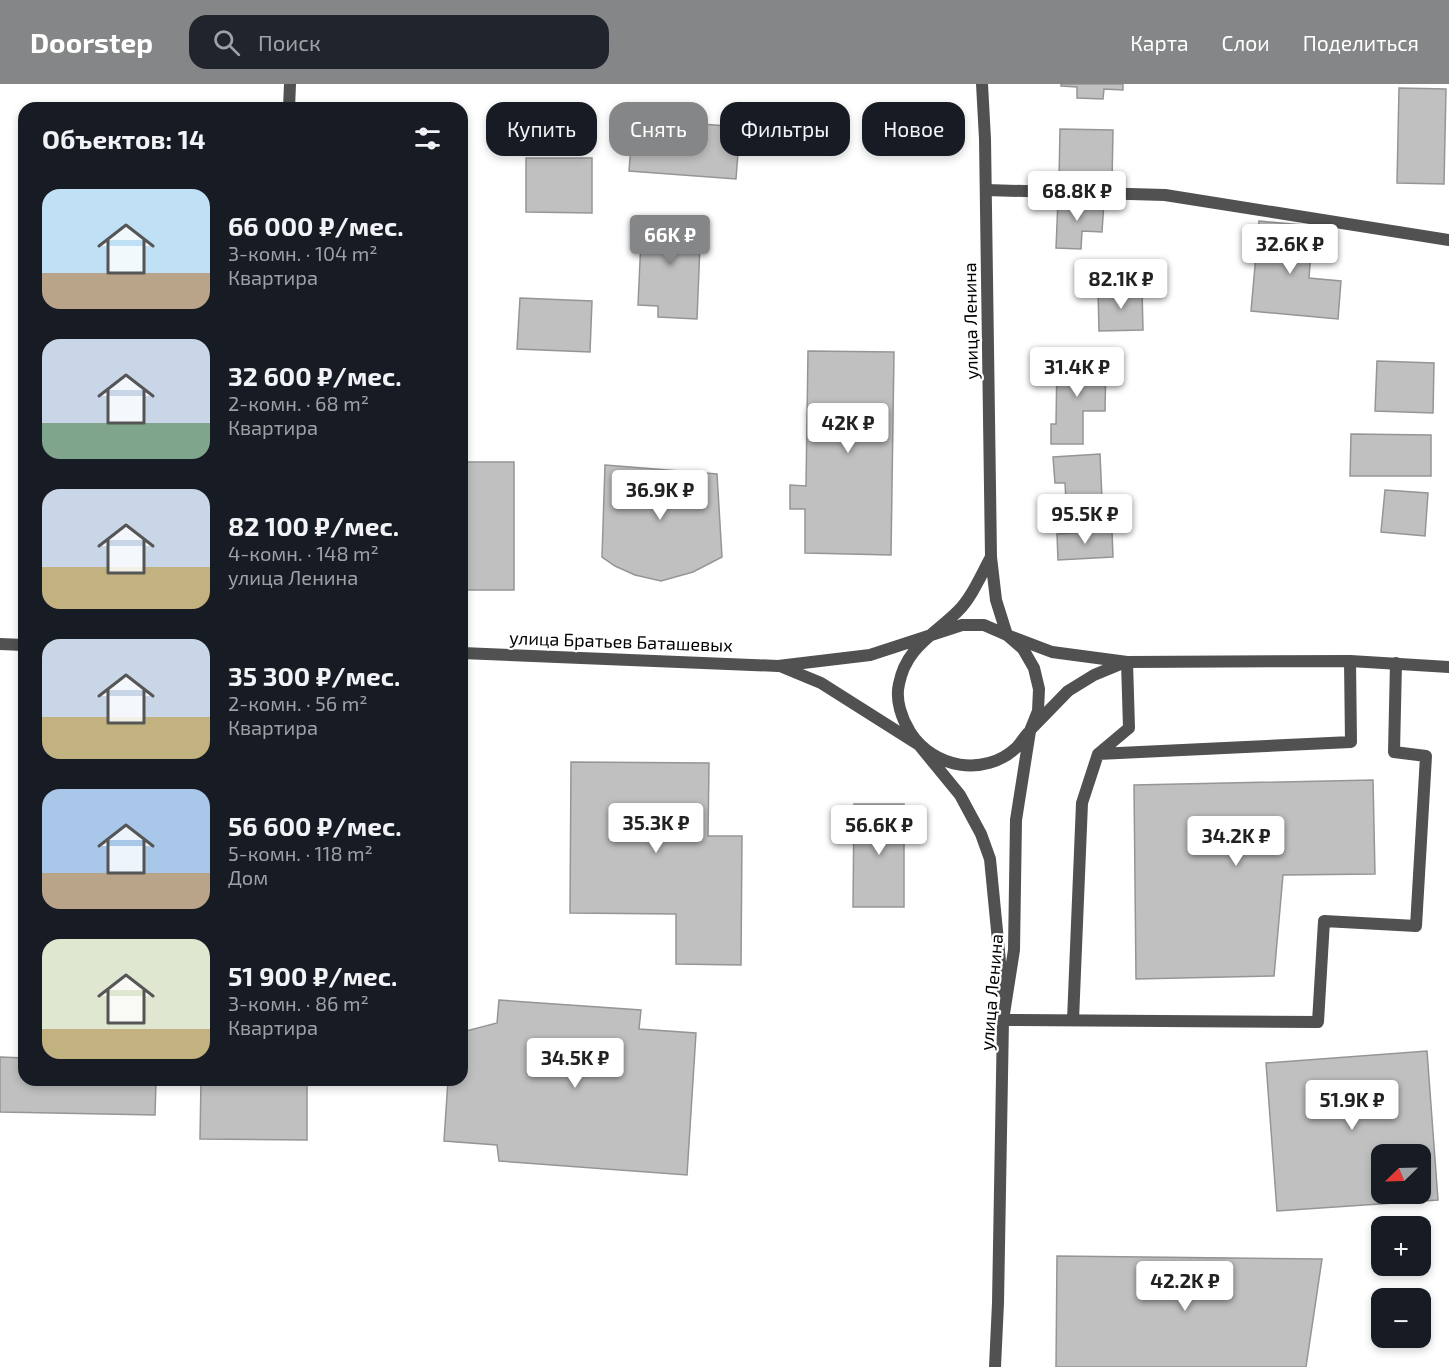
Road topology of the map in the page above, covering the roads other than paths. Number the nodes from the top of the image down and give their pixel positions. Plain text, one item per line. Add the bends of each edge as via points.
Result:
1 (290, 84) edge
2 (982, 84) edge
3 (289, 102) edge
4 (986, 190) junction
5 (1449, 240) edge
6 (991, 557) junction
7 (933, 633) junction
8 (1007, 635) junction
9 (0, 644) edge
10 (18, 645) edge
11 (468, 652) edge
12 (1350, 661) junction
13 (1127, 662) junction
14 (1396, 663) junction
15 (778, 666) junction
16 (1449, 667) edge
17 (1030, 731) junction
18 (919, 745) junction
19 (1098, 754) junction
20 (1005, 1005) junction
21 (1003, 1020) junction
22 (1073, 1020) junction
23 (995, 1367) edge

1 - 3 street
2 - 4 street, улица Ленина
4 - 5 street via 1165,195
4 - 6 street, улица Ленина
6 - 7 street, улица Ленина via 972,593
6 - 8 street, улица Ленина via 996,600
7 - 8 street, улица Ленина via 962,625 984,625
7 - 15 street, улица Братьев Баташевых via 870,655
7 - 18 street, улица Братьев Баташевых via 909,655 898,686 902,718
8 - 13 street via 1052,652
8 - 17 street, улица Ленина via 1023,649 1037,678 1038,711
9 - 10 street
11 - 15 street, улица Братьев Баташевых
12 - 13 street
12 - 14 street
12 - 19 street via 1351,742
13 - 17 street, улица Братьев Баташевых via 1068,691
13 - 19 street via 1129,728
14 - 16 street
14 - 22 street via 1394,752 1426,756 1416,926 1324,921 1318,1022
15 - 18 street, улица Братьев Баташевых via 821,683
17 - 18 street, улица Братьев Баташевых via 998,759 978,765 956,765 936,758
17 - 20 street, улица Ленина via 1016,820 1014,950
18 - 20 street, улица Братьев Баташевых via 960,795 990,859
19 - 22 street via 1082,803
20 - 21 street, улица Ленина
21 - 22 street
21 - 23 street, улица Ленина

